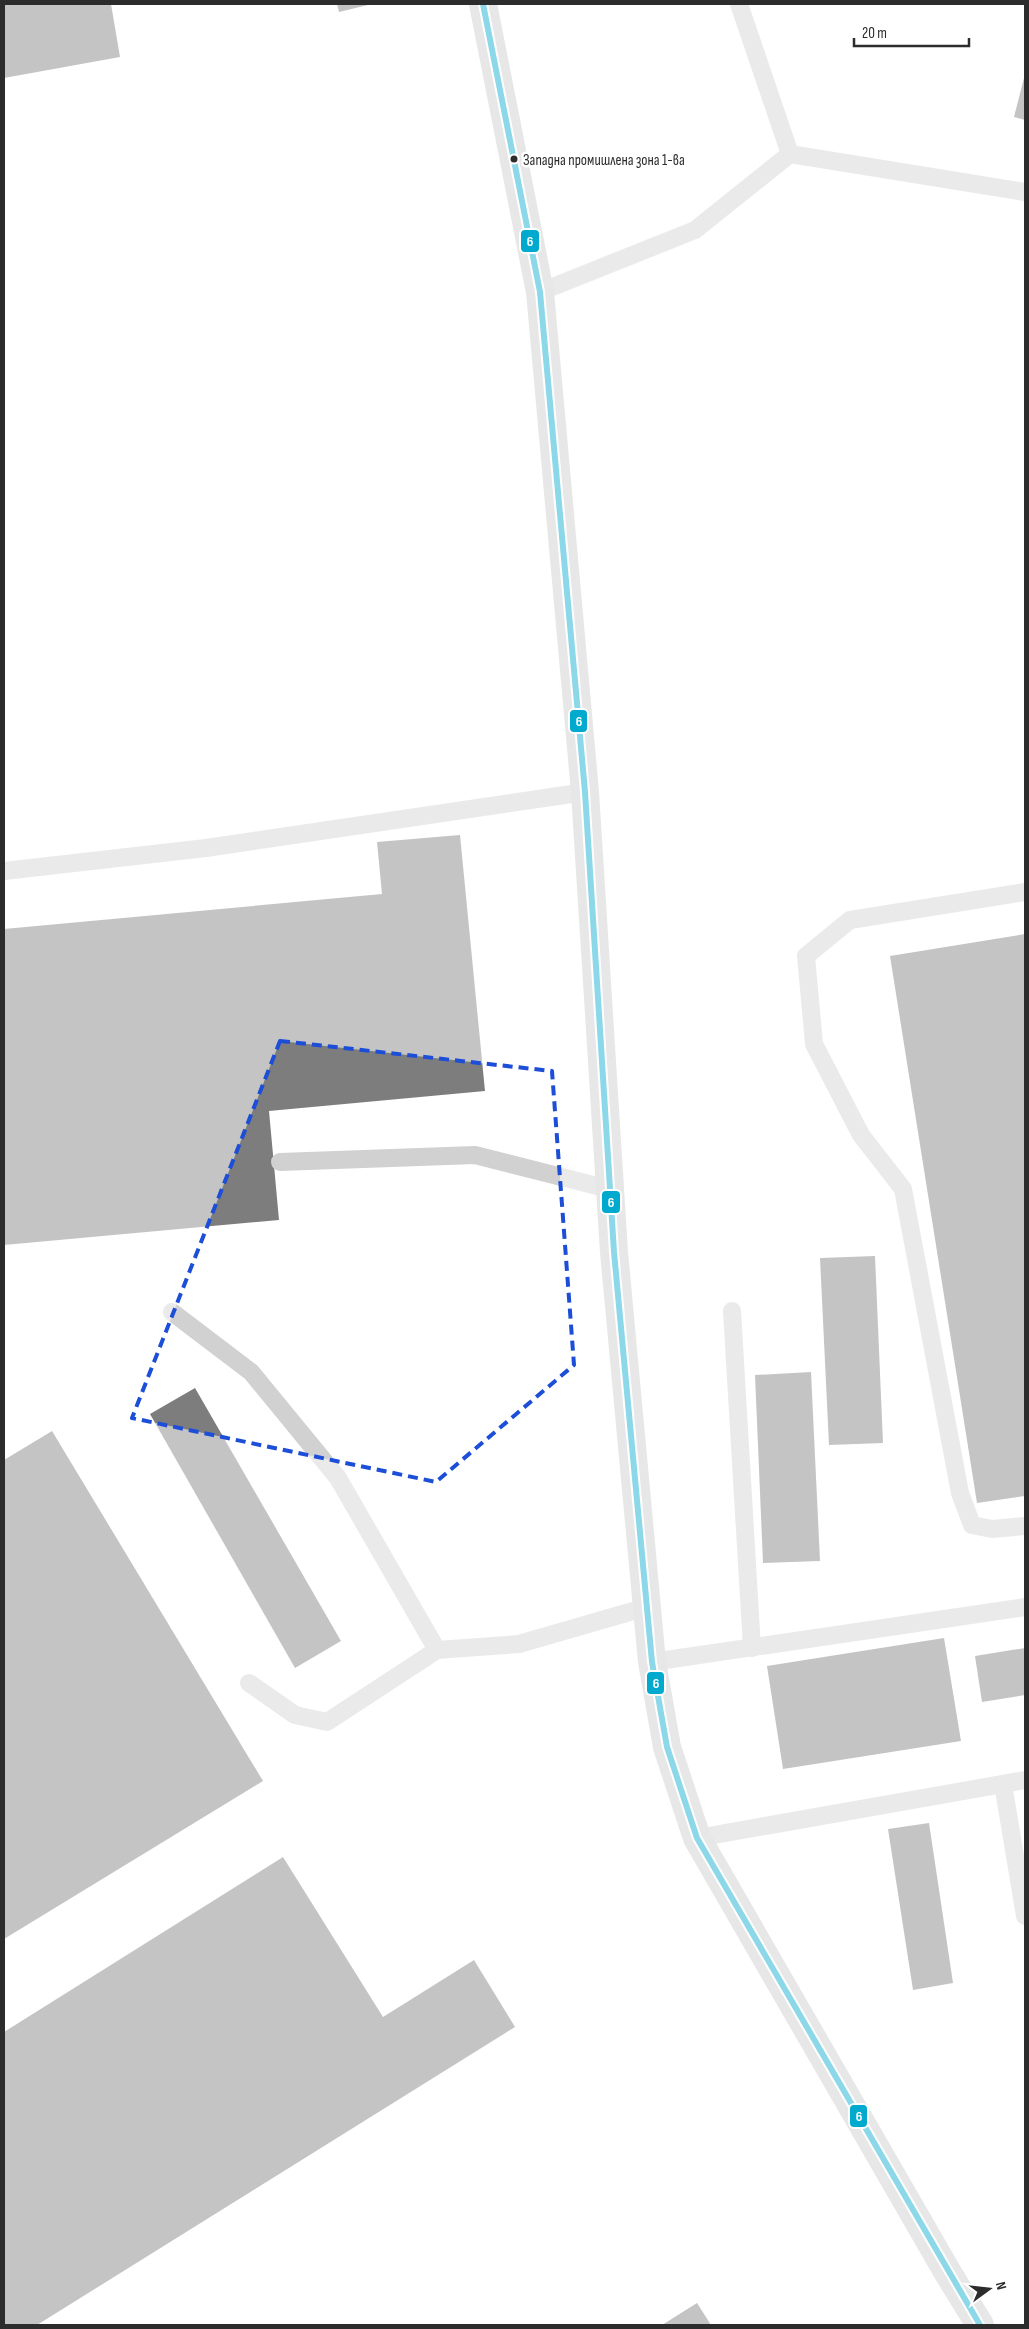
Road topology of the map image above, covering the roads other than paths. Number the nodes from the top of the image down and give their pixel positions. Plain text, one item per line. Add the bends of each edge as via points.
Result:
1 (483, 4) edge
2 (739, 4) edge
3 (790, 154) junction
4 (1025, 192) edge
5 (540, 292) junction
6 (584, 792) junction
7 (4, 871) edge
8 (1025, 892) edge
9 (280, 1162) dead end
10 (609, 1189) junction
11 (732, 1311) dead end
12 (172, 1312) dead end
13 (1025, 1526) edge
14 (647, 1607) junction
15 (1025, 1607) edge
16 (752, 1648) junction
17 (437, 1650) junction
18 (652, 1662) junction
19 (248, 1682) dead end
20 (1025, 1780) edge
21 (1003, 1784) junction
22 (697, 1838) junction
23 (1025, 1916) edge
24 (980, 2325) edge

1 - 5 street
2 - 3 lane
3 - 4 lane
3 - 5 lane via 695,230
5 - 6 street
6 - 7 lane via 206,848
6 - 10 street
8 - 13 lane via 850,920 806,956 814,1044 861,1135 903,1189 960,1493 972,1524 992,1529
9 - 10 lane via 475,1155
10 - 14 street
11 - 16 lane
12 - 17 lane via 250,1372 338,1478
14 - 17 lane via 519,1644
14 - 18 street
15 - 16 lane
16 - 18 lane
17 - 19 lane via 327,1722 295,1714
18 - 22 street via 667,1747
20 - 21 lane
21 - 22 lane
21 - 23 lane
22 - 24 street

